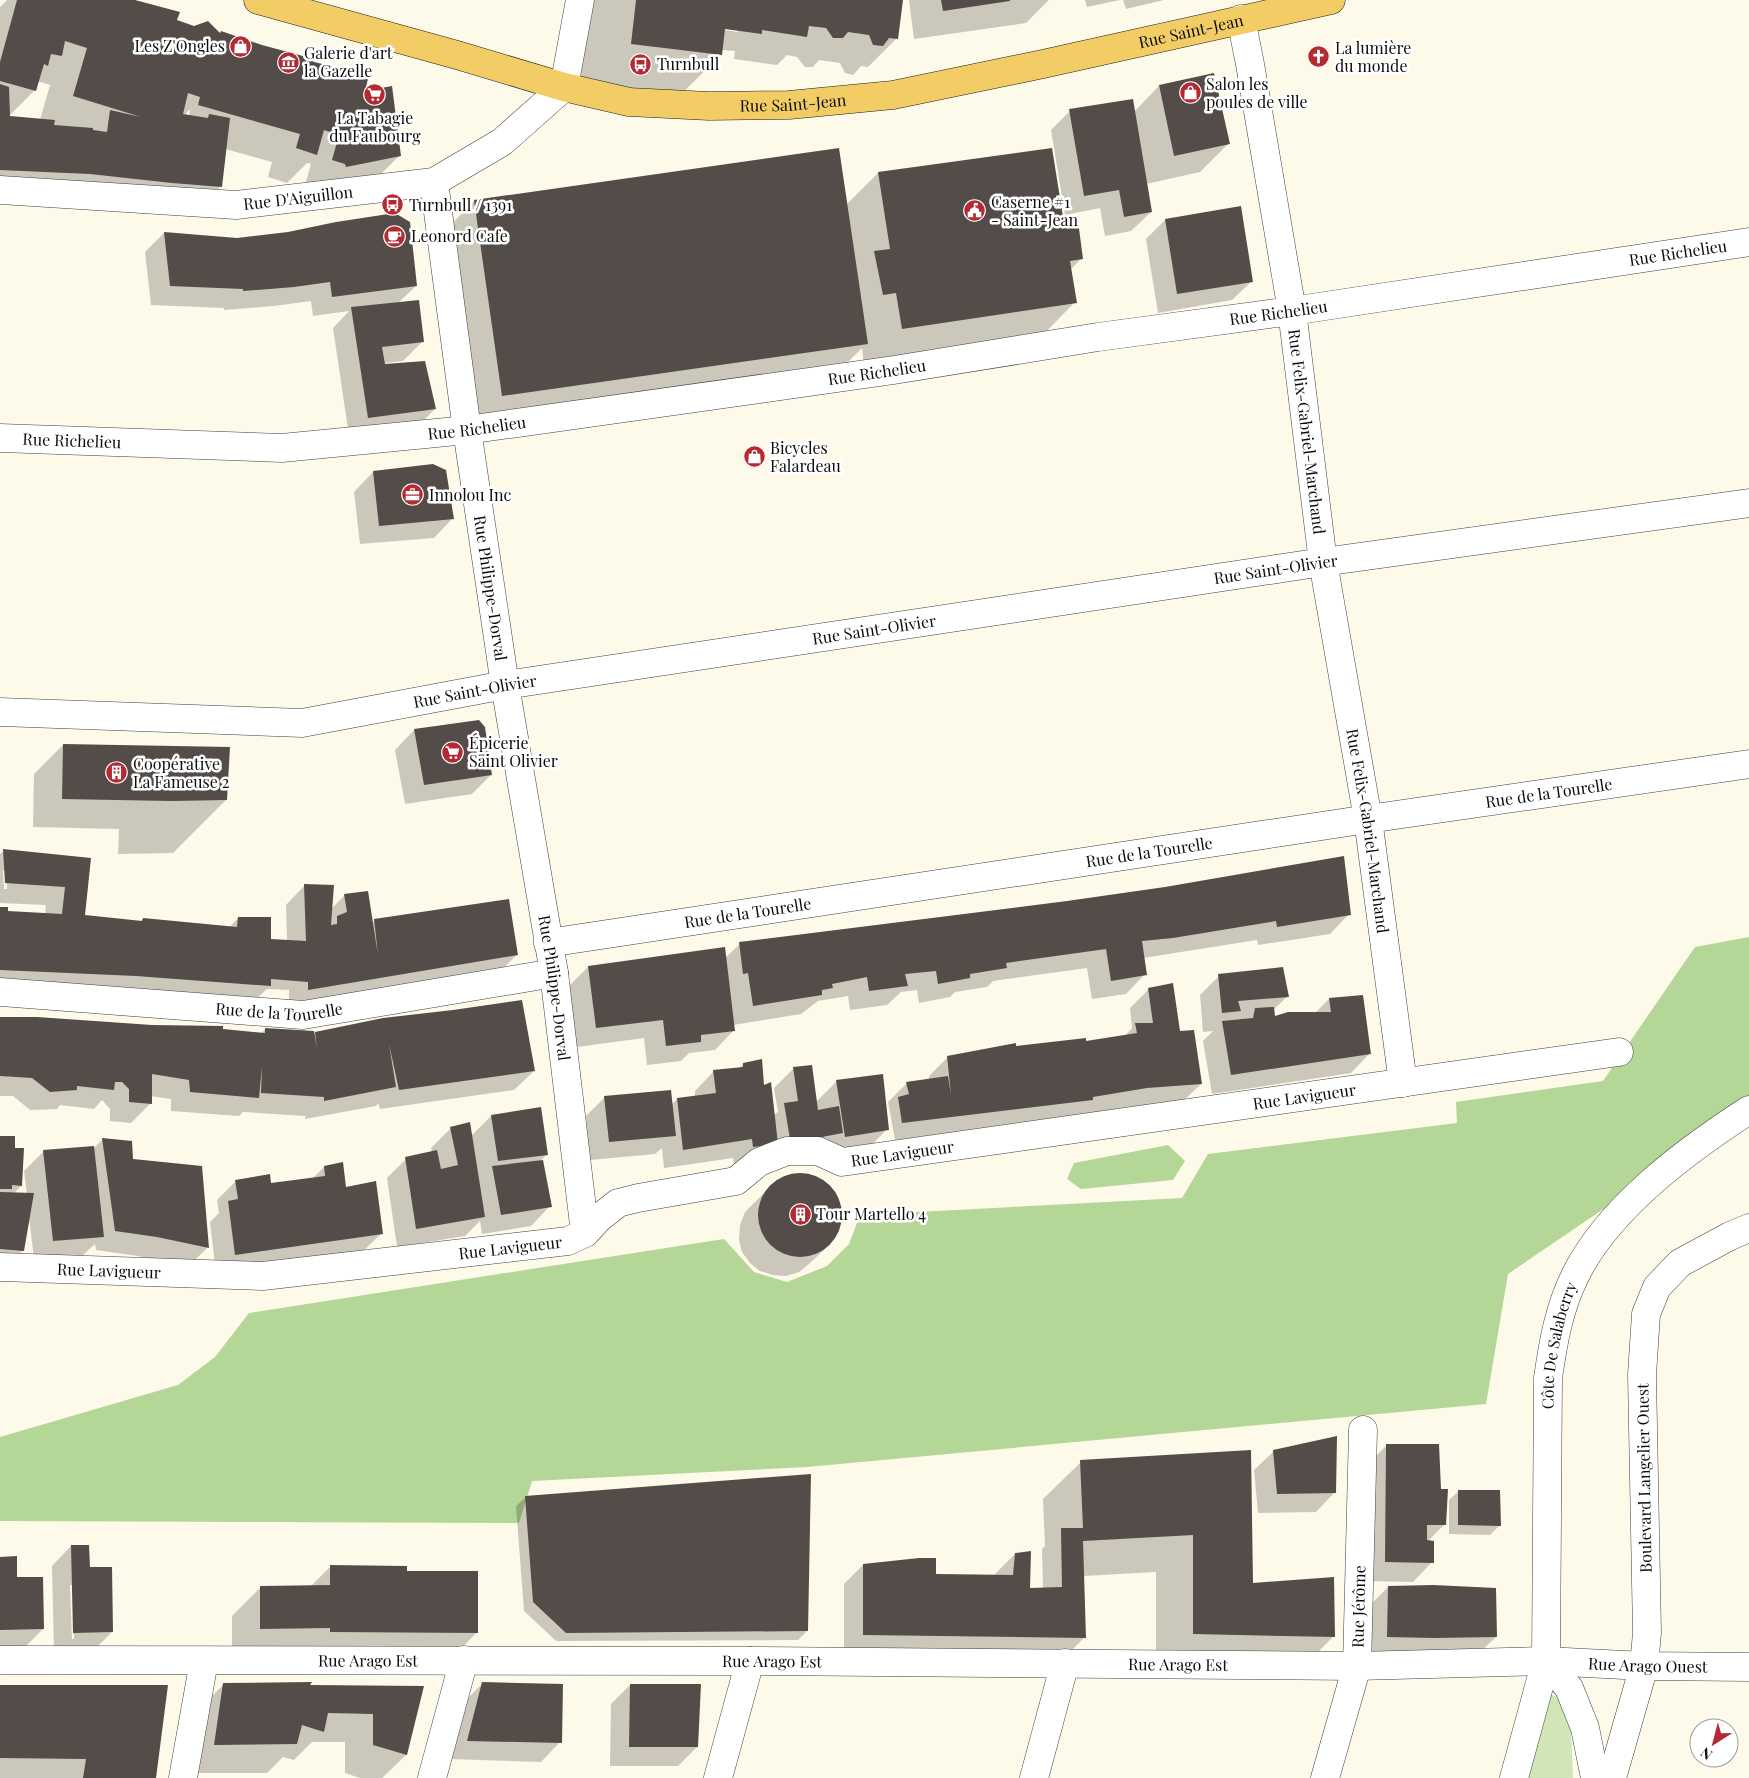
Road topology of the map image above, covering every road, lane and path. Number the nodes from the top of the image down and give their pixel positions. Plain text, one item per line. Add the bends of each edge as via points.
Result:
1 (258, 0) edge
2 (580, 0) edge
3 (1331, 0) edge
4 (1241, 19) junction
5 (564, 87) junction
6 (434, 182) junction
7 (0, 190) edge
8 (1749, 242) edge
9 (1292, 311) junction
10 (467, 430) junction
11 (0, 438) edge
12 (1749, 503) edge
13 (1323, 562) junction
14 (505, 685) junction
15 (0, 712) edge
16 (1749, 764) edge
17 (1368, 819) junction
18 (548, 943) junction
19 (554, 973) junction
20 (0, 992) edge
21 (1619, 1052) dead end
22 (1403, 1083) junction
23 (1749, 1110) edge
24 (1749, 1228) edge
25 (585, 1233) junction
26 (0, 1267) edge
27 (1363, 1430) dead end
28 (0, 1660) edge
29 (464, 1660) junction
30 (1546, 1660) junction
31 (204, 1661) junction
32 (750, 1661) junction
33 (1065, 1663) junction
34 (1357, 1666) junction
35 (1644, 1666) junction
36 (1749, 1667) edge
37 (183, 1778) edge
38 (432, 1778) edge
39 (718, 1778) edge
40 (1034, 1778) edge
41 (1325, 1778) edge
42 (1514, 1778) edge
43 (1595, 1778) edge
44 (1612, 1778) edge

1 - 5 main road, Rue Saint-Jean
2 - 5 street
3 - 4 main road, Rue Saint-Jean
4 - 5 main road, Rue Saint-Jean via 893,95 789,106 629,102
4 - 9 street, Rue Felix-Gabriel-Marchand
5 - 6 street, Rue D'Aiguillon via 502,142
6 - 7 street, Rue D'Aiguillon via 236,205
6 - 10 street, Rue Philippe-Dorval
8 - 9 street, Rue Richelieu
9 - 10 street, Rue Richelieu
9 - 13 street, Rue Felix-Gabriel-Marchand
10 - 11 street, Rue Richelieu via 282,448
10 - 14 street, Rue Philippe-Dorval
12 - 13 street, Rue Saint-Olivier
13 - 14 street, Rue Saint-Olivier
13 - 17 street, Rue Felix-Gabriel-Marchand
14 - 15 street, Rue Saint-Olivier via 302,723
14 - 18 street, Rue Philippe-Dorval
16 - 17 street, Rue de la Tourelle
17 - 18 street, Rue de la Tourelle
17 - 22 street, Rue Felix-Gabriel-Marchand
18 - 19 street, Rue Philippe-Dorval
19 - 20 street, Rue de la Tourelle via 303,1015
19 - 25 street, Rue Philippe-Dorval
21 - 22 street, Rue Lavigueur
22 - 25 street, Rue Lavigueur via 842,1162 818,1151 787,1151 759,1162 736,1182 618,1203
23 - 30 street, Côte De Salaberry via 1666,1170 1620,1212 1585,1257 1568,1293 1553,1340 1548,1378
24 - 35 street, Boulevard Langelier Ouest via 1680,1263 1657,1287 1646,1314 1642,1375 1647,1633
25 - 26 street, Rue Lavigueur via 568,1241 263,1276
27 - 34 street, Rue Jérôme
28 - 31 street, Rue Arago Est
29 - 31 street, Rue Arago Est
29 - 32 street, Rue Arago Est
29 - 38 street
30 - 34 street, Rue Arago Est
30 - 35 street, Rue Arago Ouest
30 - 42 street, Côte De Salaberry
30 - 43 street via 1569,1688 1585,1728
31 - 37 street
32 - 33 street, Rue Arago Est
32 - 39 street
33 - 34 street, Rue Arago Est
33 - 40 street
34 - 41 street, Rue Jérôme
35 - 36 street, Rue Arago Ouest
35 - 44 street, Boulevard Langelier Ouest

